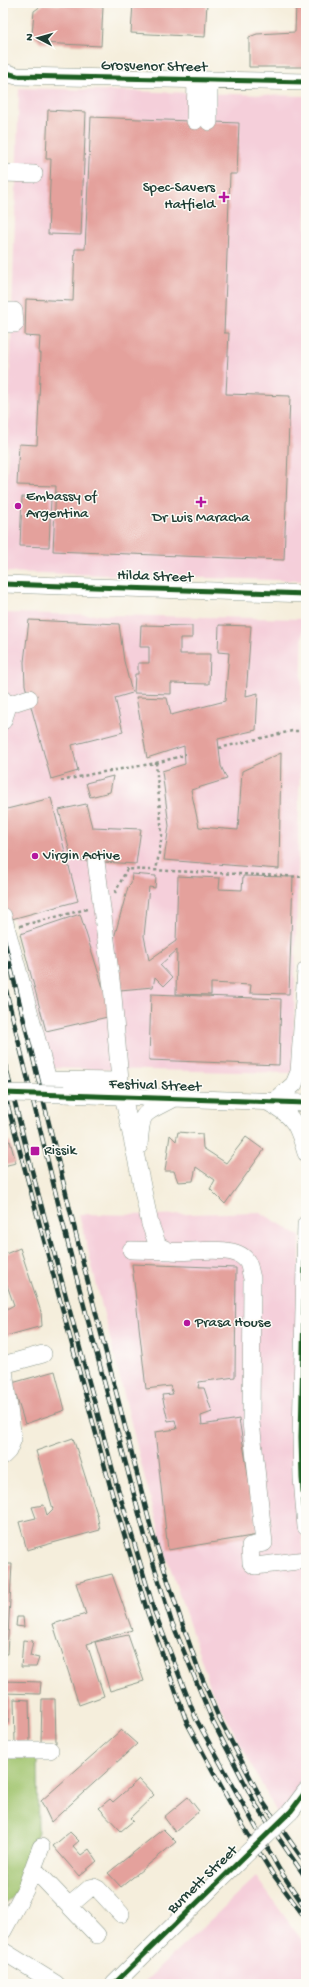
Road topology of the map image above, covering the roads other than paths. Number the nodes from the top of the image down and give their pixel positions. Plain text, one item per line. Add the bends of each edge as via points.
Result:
1 (8, 77) edge
2 (203, 80) junction
3 (306, 82) edge
4 (202, 121) dead end
5 (3, 173) edge
6 (34, 174) dead end
7 (3, 584) edge
8 (306, 594) edge
9 (29, 698) dead end
10 (4, 708) edge
11 (96, 861) dead end
12 (5, 922) edge
13 (306, 970) edge
14 (121, 1089) junction
15 (3, 1093) edge
16 (172, 1099) junction
17 (271, 1102) junction
18 (306, 1103) edge
19 (306, 1153) edge
20 (137, 1164) junction
21 (306, 1224) edge
22 (131, 1250) dead end
23 (169, 1251) junction
24 (43, 1354) dead end
25 (3, 1364) edge
26 (3, 1456) edge
27 (306, 1527) edge
28 (306, 1560) edge
29 (3, 1750) edge
30 (50, 1750) dead end
31 (301, 1801) edge
32 (41, 1847) dead end
33 (34, 1869) junction
34 (69, 1906) junction
35 (121, 1914) dead end
36 (3, 1931) edge
37 (97, 1935) dead end
38 (3, 1950) edge
39 (56, 1984) edge
40 (114, 1984) edge

1 - 2 street, Grosvenor Street
2 - 3 street, Grosvenor Street
2 - 4 street
5 - 6 street
7 - 8 street, Hilda Street
9 - 10 street
11 - 14 street via 113,996
12 - 14 street via 48,1080
13 - 17 street via 299,1072 294,1084
14 - 15 street, Festival Street, bridge via 64,1094
14 - 16 street, Festival Street
14 - 20 street
16 - 17 street, Festival Street
16 - 20 street via 143,1117
17 - 18 street, Festival Street
17 - 19 street via 293,1118
20 - 23 street via 150,1224 158,1246
21 - 27 street via 301,1437
22 - 23 street
23 - 28 street via 228,1252 240,1255 246,1260 252,1278 250,1422 264,1543 250,1546 251,1564 255,1566
24 - 25 street
25 - 26 street via 13,1440
29 - 30 street
31 - 40 street, Burnett Street, bridge
32 - 33 street
33 - 34 street
33 - 36 street
34 - 35 street via 94,1887
34 - 37 street
38 - 39 street

